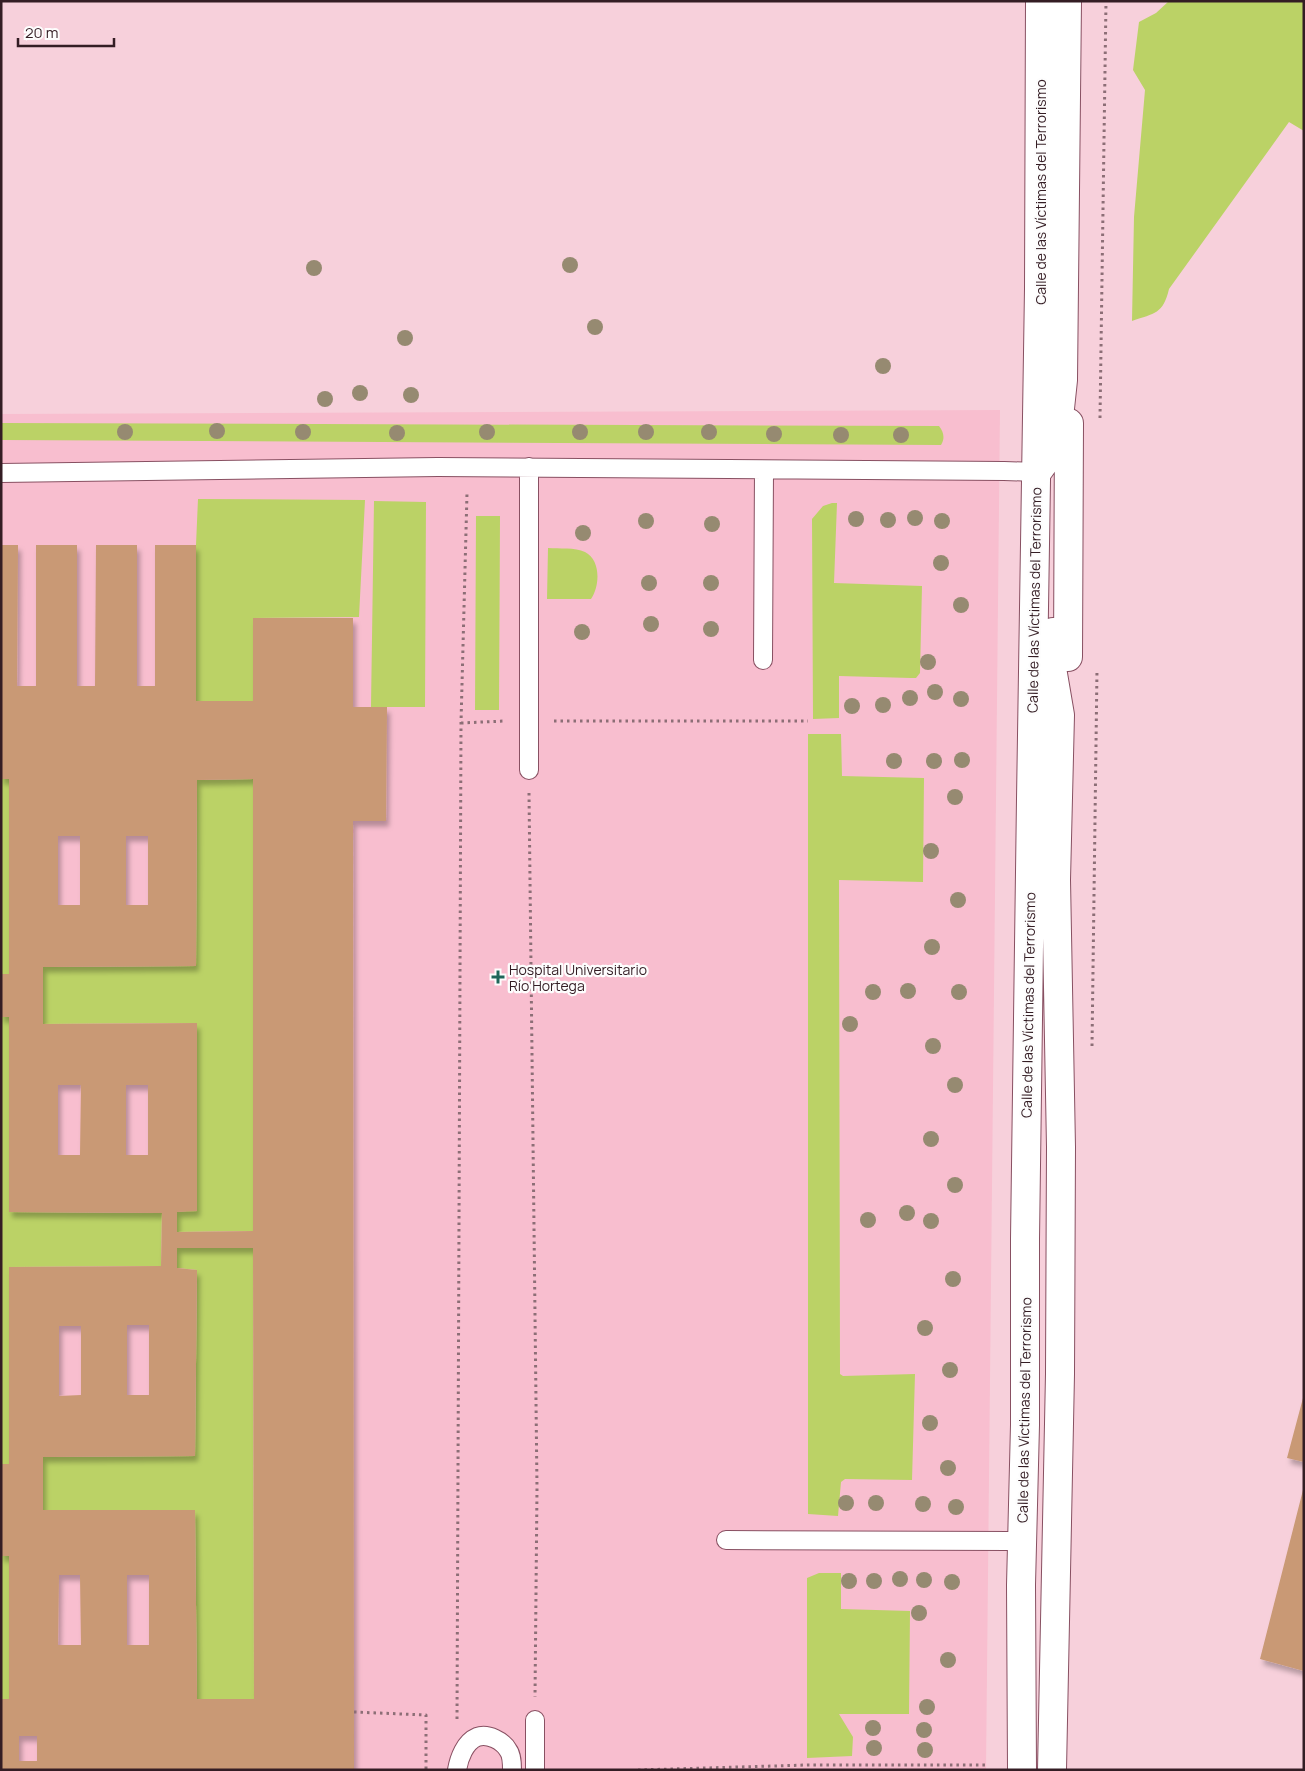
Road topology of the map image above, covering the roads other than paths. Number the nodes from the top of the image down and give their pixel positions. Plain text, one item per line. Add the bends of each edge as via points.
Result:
1 (1040, 1) edge
2 (1067, 1) edge
3 (1062, 380) junction
4 (528, 467) junction
5 (764, 470) junction
6 (1037, 472) junction
7 (1, 473) edge
8 (763, 660) dead end
9 (1060, 715) junction
10 (529, 770) road end
11 (1060, 1274) junction
12 (1023, 1538) junction
13 (726, 1540) dead end
14 (1022, 1668) junction
15 (535, 1720) road end
16 (457, 1770) edge
17 (512, 1770) edge
18 (535, 1770) edge
19 (1022, 1770) edge
20 (1036, 1770) edge
21 (1052, 1770) edge

1 - 6 street, Calle de las Víctimas del Terrorismo
2 - 3 street, Calle de las Víctimas del Terrorismo
3 - 6 street, Calle de las Víctimas del Terrorismo via 1056,446
3 - 9 street, Calle de las Víctimas del Terrorismo via 1070,415 1068,676
4 - 5 lane
4 - 7 lane
4 - 10 lane
5 - 6 lane
5 - 8 lane
6 - 9 street, Calle de las Víctimas del Terrorismo via 1048,483 1055,502 1052,668
6 - 12 street, Calle de las Víctimas del Terrorismo
9 - 11 street, Calle de las Víctimas del Terrorismo via 1056,880
11 - 12 street, Calle de las Víctimas del Terrorismo via 1047,1294 1042,1324 1038,1514 1032,1529
11 - 21 street, Calle de las Víctimas del Terrorismo
12 - 13 lane via 1011,1541
12 - 14 street, Calle de las Víctimas del Terrorismo
14 - 19 street, Calle de las Víctimas del Terrorismo
14 - 20 street, Calle de las Víctimas del Terrorismo via 1034,1698
15 - 18 lane
16 - 17 lane via 459,1757 466,1746 478,1737 491,1737 509,1751

